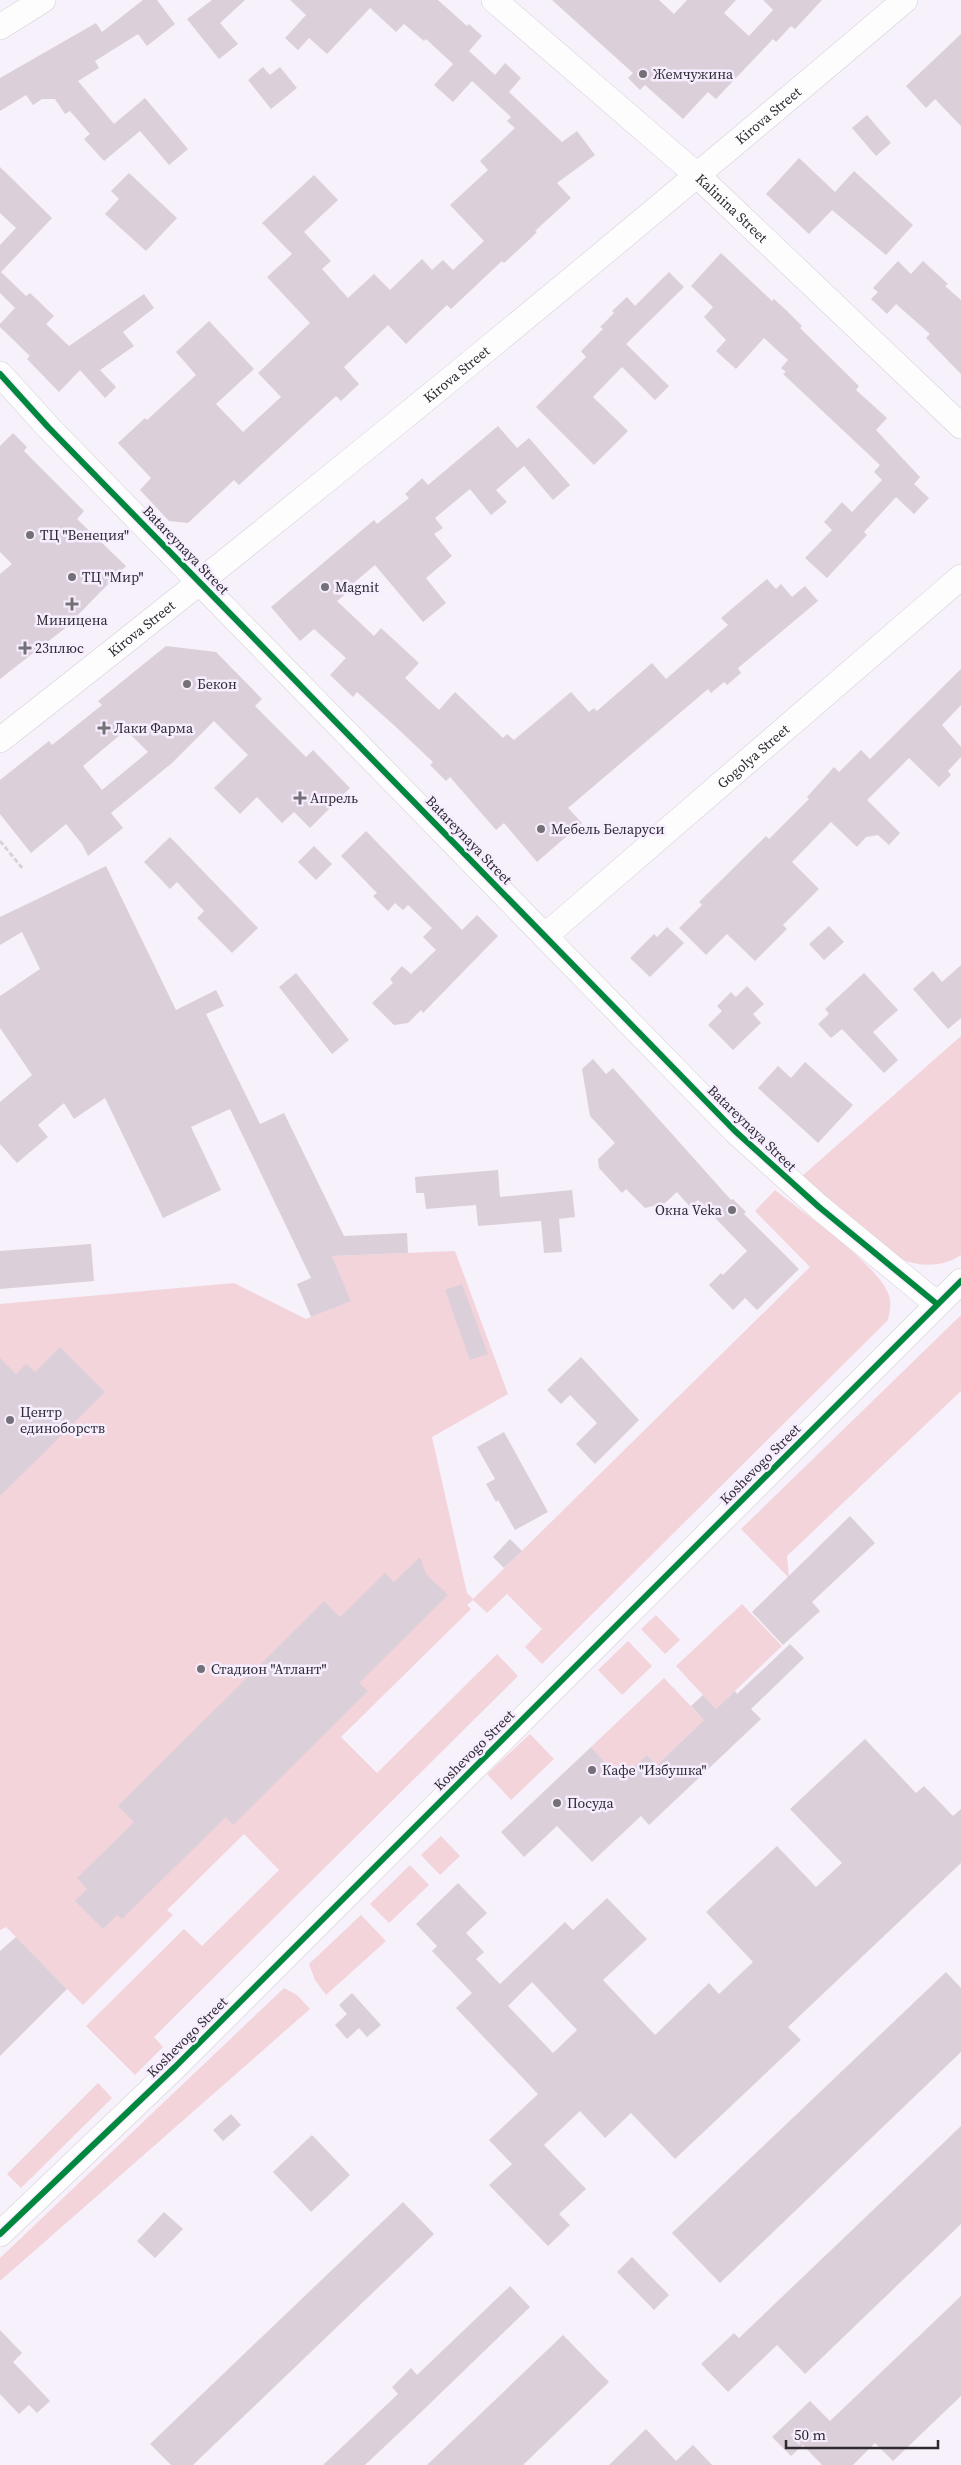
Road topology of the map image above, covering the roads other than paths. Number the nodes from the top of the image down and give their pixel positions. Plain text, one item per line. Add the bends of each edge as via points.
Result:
1 (43, 0) edge
2 (494, 0) edge
3 (905, 0) edge
4 (0, 27) edge
5 (698, 176) junction
6 (0, 374) edge
7 (961, 426) edge
8 (961, 577) edge
9 (200, 584) junction
10 (0, 740) edge
11 (545, 936) junction
12 (961, 1280) edge
13 (938, 1304) junction
14 (0, 2234) edge

1 - 4 street
2 - 5 street, Kalinina Street
3 - 5 street, Kirova Street
5 - 7 street, Kalinina Street
5 - 9 street, Kirova Street
6 - 9 street, Batareynaya Street
8 - 11 street, Gogolya Street
9 - 10 street, Kirova Street
9 - 11 street, Batareynaya Street
11 - 13 street, Batareynaya Street via 761,1156
12 - 13 street, Koshevogo Street
13 - 14 street, Koshevogo Street via 169,2074

